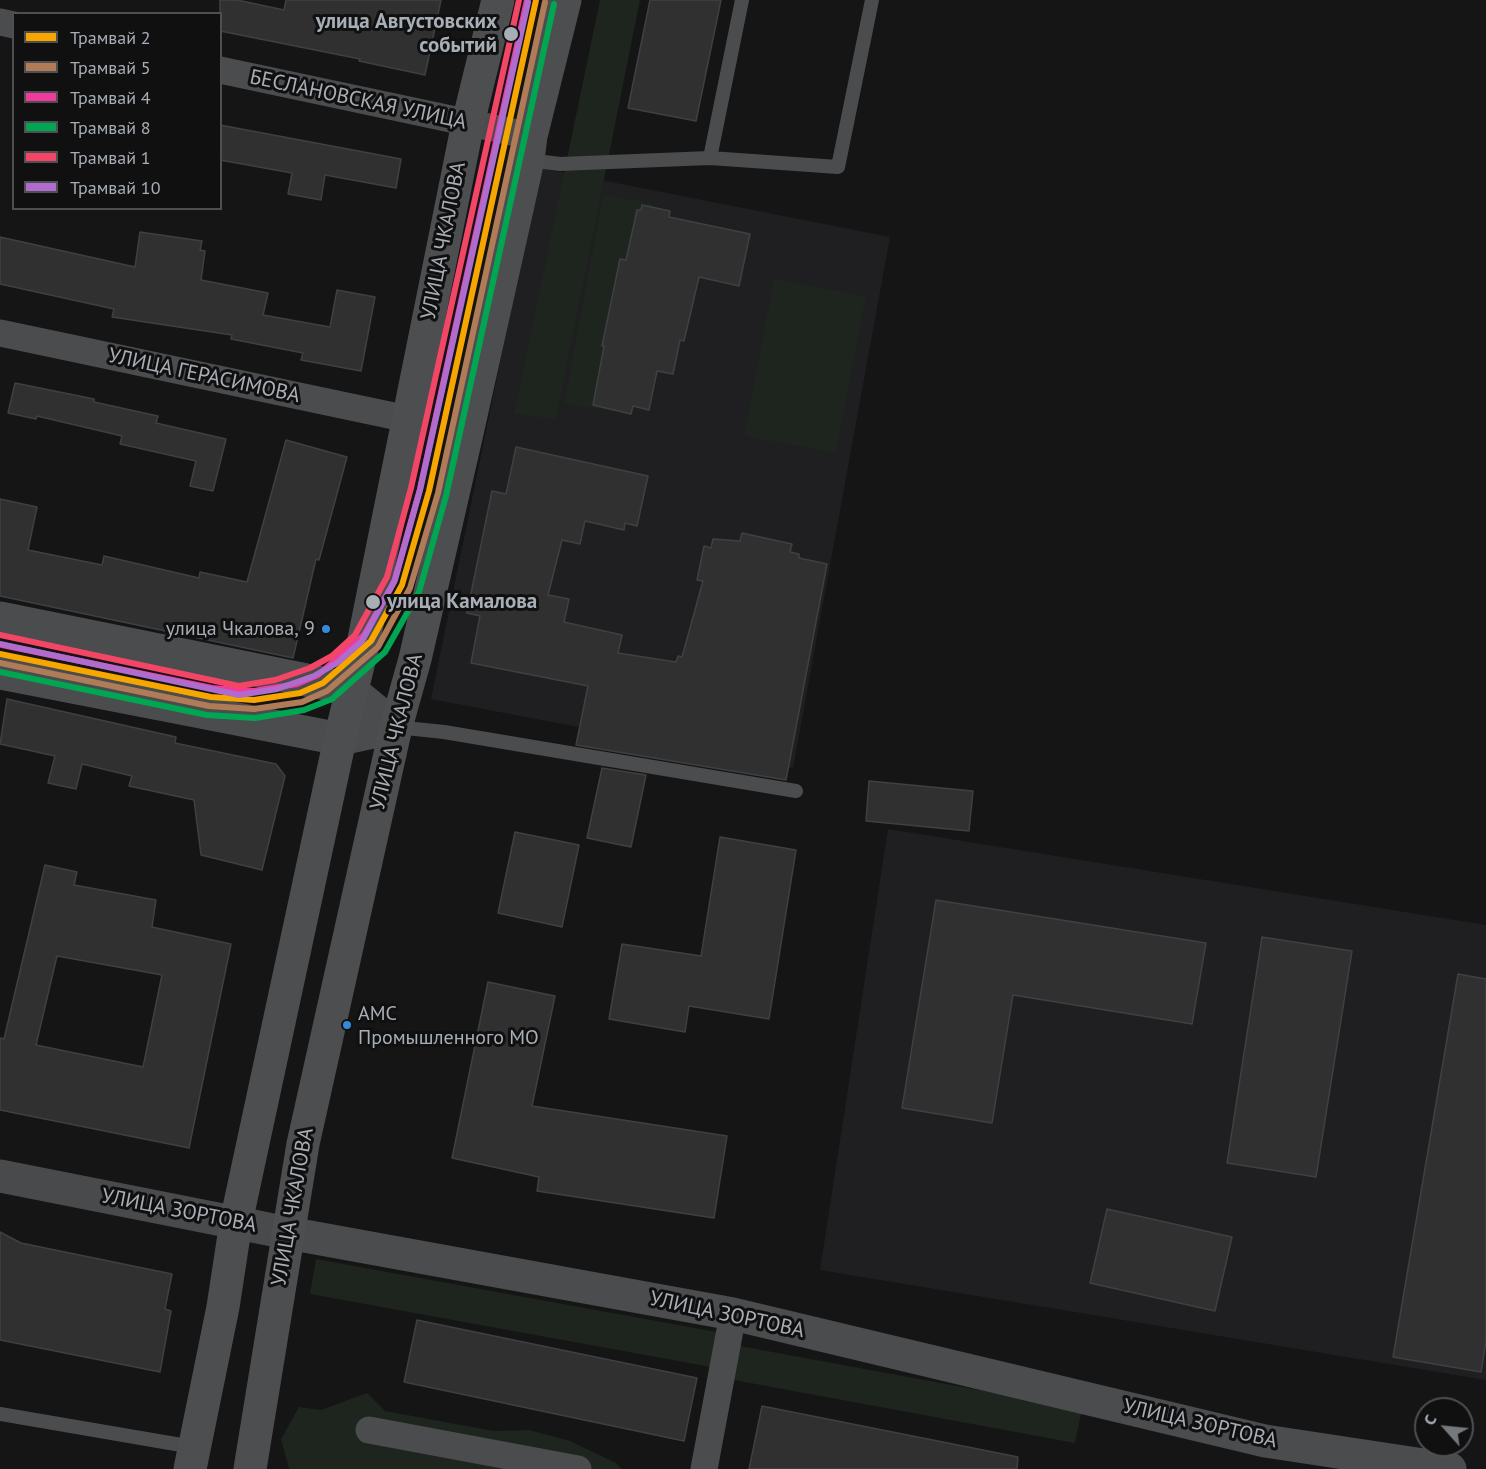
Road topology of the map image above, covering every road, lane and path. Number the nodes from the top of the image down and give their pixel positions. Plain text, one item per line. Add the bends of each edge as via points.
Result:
1 (498, 0) edge
2 (565, 0) edge
3 (742, 0) edge
4 (872, 0) edge
5 (222, 70) edge
6 (468, 123) junction
7 (530, 148) junction
8 (710, 158) junction
9 (0, 333) edge
10 (408, 419) junction
11 (0, 618) edge
12 (0, 673) edge
13 (352, 691) junction
14 (396, 727) junction
15 (340, 739) junction
16 (796, 791) dead end
17 (0, 1176) edge
18 (236, 1222) junction
19 (288, 1233) junction
20 (733, 1314) junction
21 (0, 1414) edge
22 (369, 1430) dead end
23 (191, 1458) edge
24 (250, 1469) edge
25 (578, 1469) edge
26 (704, 1469) edge
27 (1450, 1469) edge

1 - 6 main road, УЛИЦА ЧКАЛОВА
2 - 7 main road, УЛИЦА ЧКАЛОВА
3 - 8 lane
4 - 8 lane via 838,167
5 - 6 street, БЕСЛАНОВСКАЯ УЛИЦА
6 - 7 street, БЕСЛАНОВСКАЯ УЛИЦА
6 - 10 main road, УЛИЦА ЧКАЛОВА
7 - 8 lane via 560,164
7 - 14 main road, УЛИЦА ЧКАЛОВА via 415,659
9 - 10 street, УЛИЦА ГЕРАСИМОВА
10 - 13 main road, УЛИЦА ЧКАЛОВА
11 - 13 street
12 - 15 street
13 - 14 street
13 - 15 main road, УЛИЦА ЧКАЛОВА
14 - 15 street
14 - 16 lane
14 - 19 main road, УЛИЦА ЧКАЛОВА via 303,1144
15 - 18 main road, УЛИЦА ЧКАЛОВА
17 - 18 main road, УЛИЦА ЗОРТОВА
18 - 19 main road, УЛИЦА ЗОРТОВА
18 - 23 main road, УЛИЦА ЧКАЛОВА
19 - 20 street, УЛИЦА ЗОРТОВА
19 - 24 main road, УЛИЦА ЧКАЛОВА
20 - 26 street
20 - 27 street, УЛИЦА ЗОРТОВА via 1265,1441
21 - 23 lane
22 - 25 street

